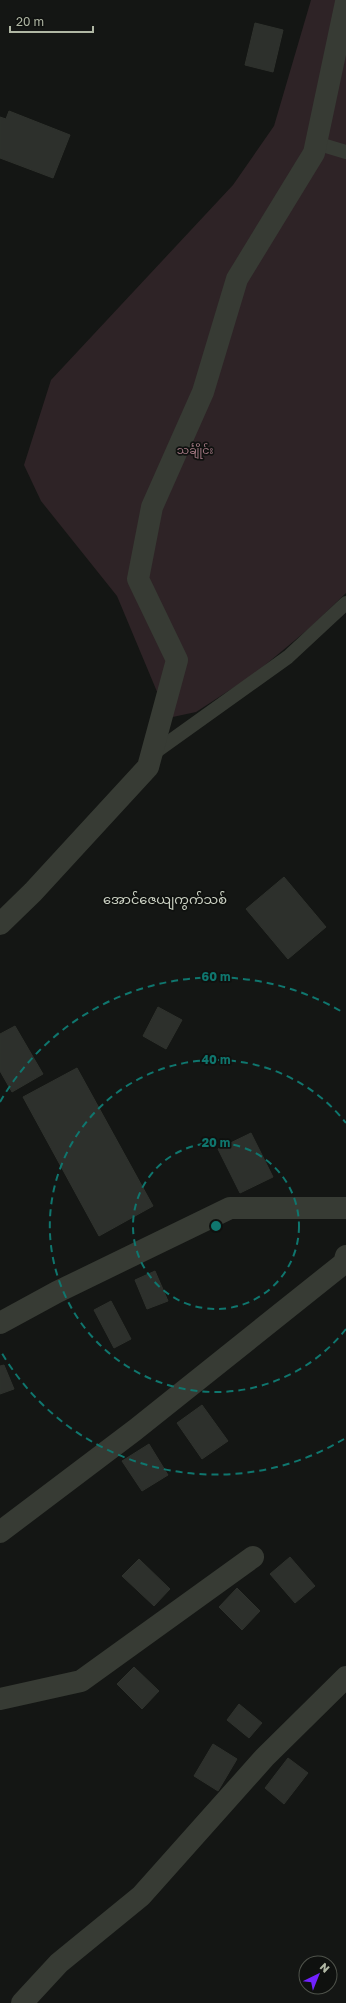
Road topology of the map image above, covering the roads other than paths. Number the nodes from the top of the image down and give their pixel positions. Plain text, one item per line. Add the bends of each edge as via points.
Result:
1 (346, 2) edge
2 (316, 143) junction
3 (346, 152) edge
4 (346, 603) edge
5 (152, 755) junction
6 (0, 924) edge
7 (346, 1208) edge
8 (346, 1256) edge
9 (0, 1323) edge
10 (0, 1532) edge
11 (253, 1558) dead end
12 (346, 1677) edge
13 (0, 1699) edge
14 (22, 2003) edge

1 - 2 street
2 - 3 lane
2 - 5 street via 314,152 237,278 203,392 152,507 138,579 177,660
4 - 5 lane via 288,657
5 - 6 street via 148,767 33,892
7 - 9 street via 230,1208 57,1292
8 - 10 street via 344,1263 136,1430
11 - 13 street via 81,1682
12 - 14 street via 265,1757 141,1896 59,1963

